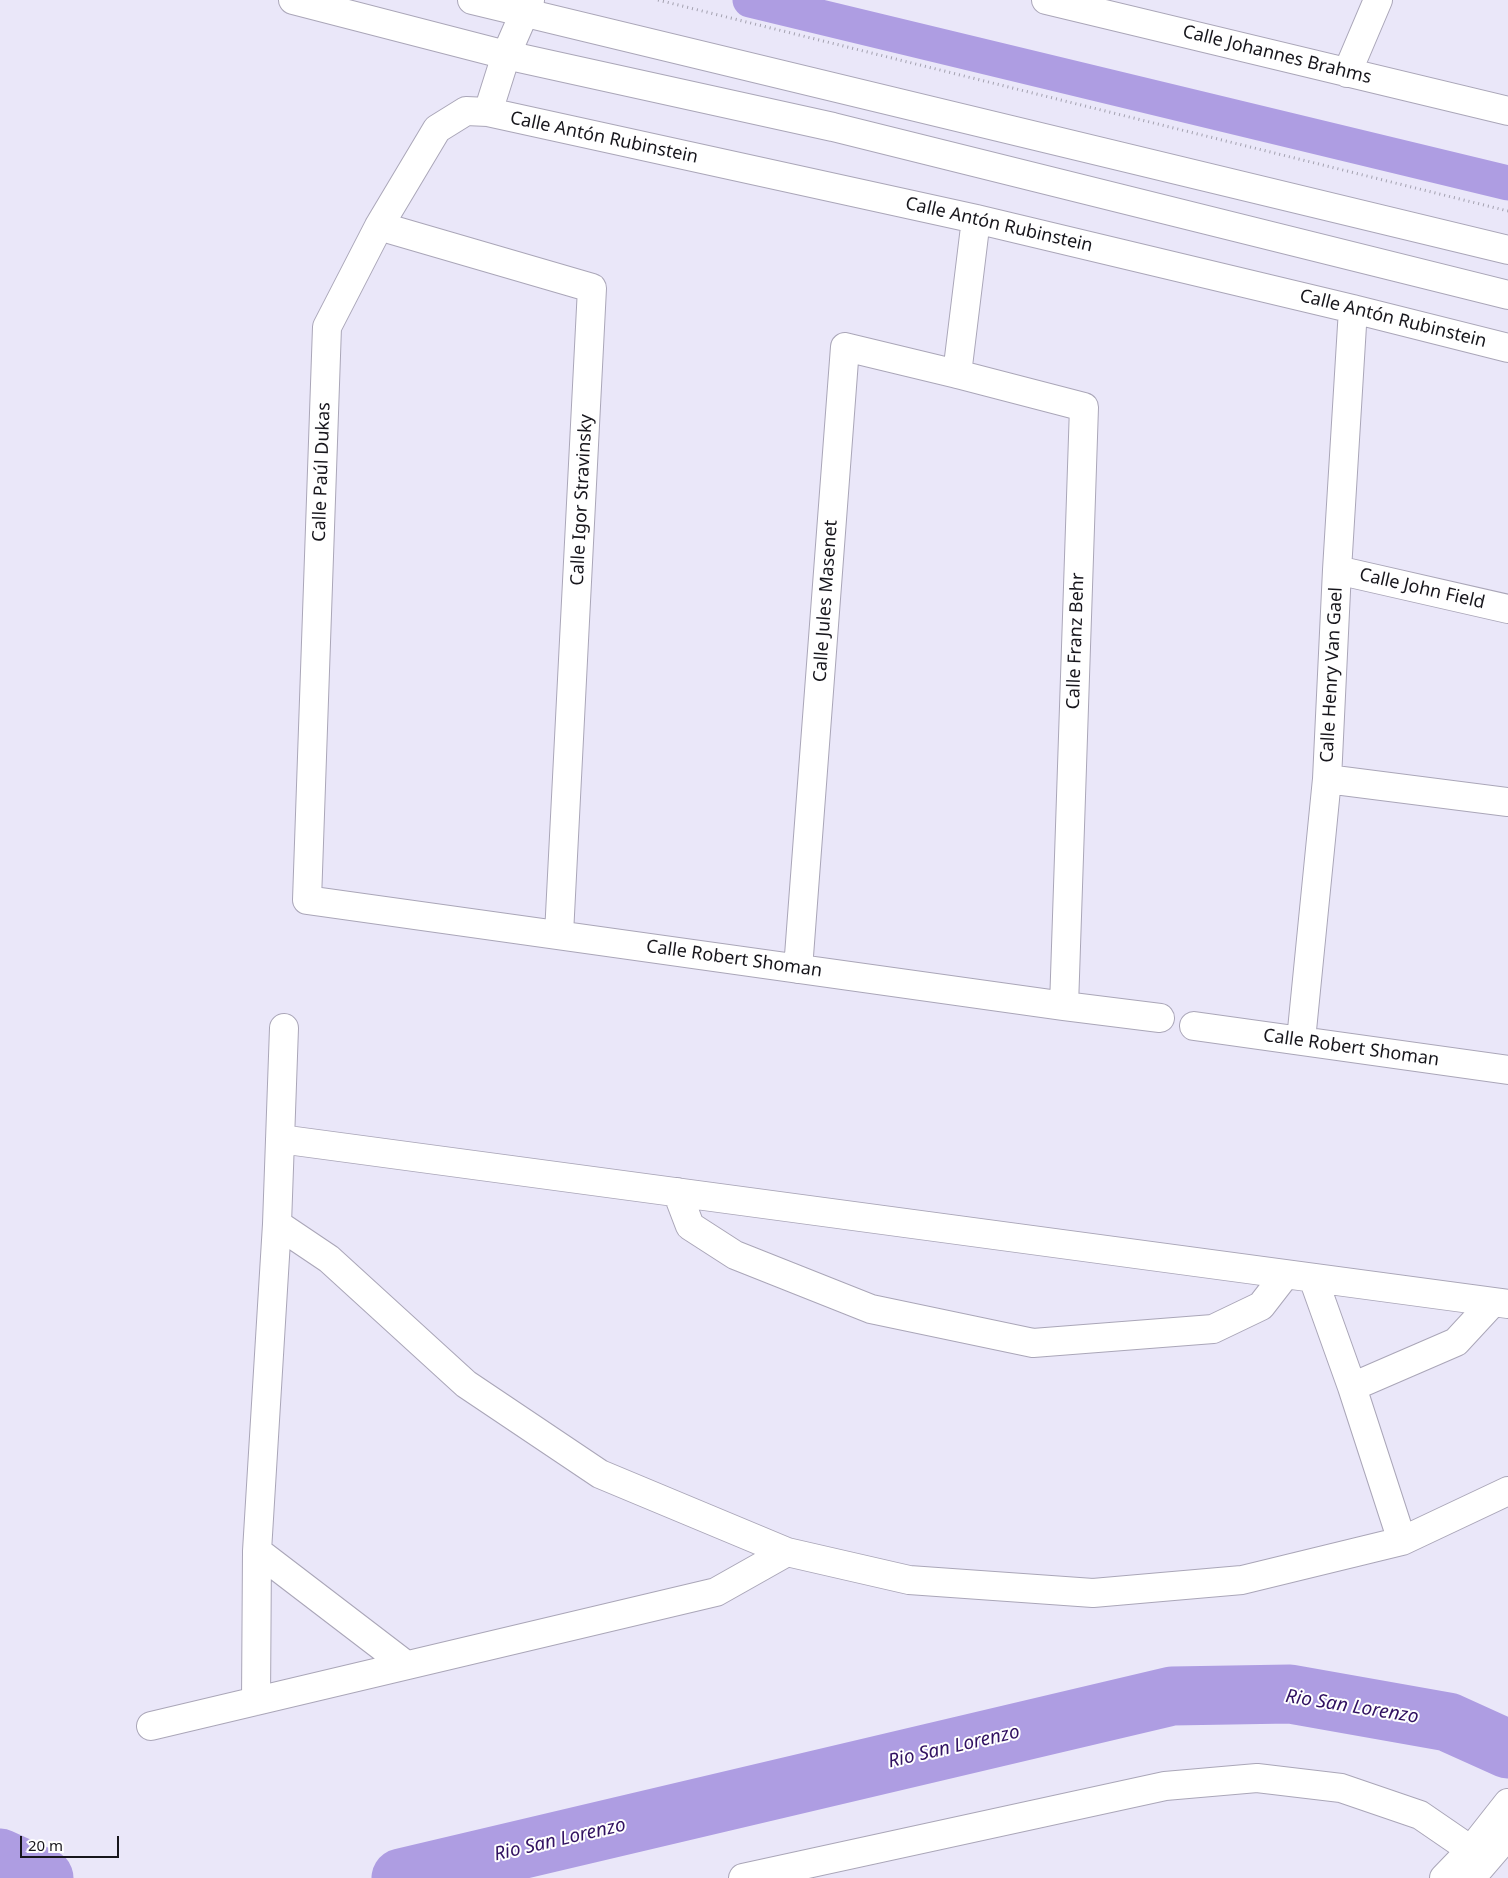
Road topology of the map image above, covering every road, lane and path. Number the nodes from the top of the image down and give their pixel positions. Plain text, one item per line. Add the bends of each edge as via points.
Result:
1 (293, 0) edge
2 (472, 0) edge
3 (658, 0) edge
4 (1046, 0) edge
5 (1378, 0) edge
6 (1081, 3) edge
7 (527, 6) edge
8 (506, 54) junction
9 (1347, 73) junction
10 (1508, 111) edge
11 (488, 112) junction
12 (1508, 211) edge
13 (976, 219) junction
14 (379, 226) junction
15 (1508, 250) edge
16 (1508, 295) edge
17 (1353, 308) junction
18 (1508, 348) edge
19 (957, 374) junction
20 (1337, 570) junction
21 (1508, 609) edge
22 (1327, 779) junction
23 (1508, 802) edge
24 (307, 900) joint
25 (559, 934) junction
26 (798, 969) junction
27 (1064, 1006) junction
28 (1160, 1018) dead end
29 (1194, 1026) dead end
30 (284, 1028) dead end
31 (1301, 1040) junction
32 (1508, 1070) edge
33 (280, 1138) junction
34 (677, 1192) junction
35 (277, 1224) junction
36 (1285, 1275) junction
37 (1313, 1278) junction
38 (1501, 1303) edge
39 (1352, 1387) junction
40 (1508, 1491) edge
41 (1402, 1541) junction
42 (257, 1551) junction
43 (788, 1552) junction
44 (406, 1665) junction
45 (256, 1701) junction
46 (151, 1726) dead end
47 (1508, 1803) edge
48 (1508, 1835) edge
49 (1508, 1842) edge
50 (1471, 1850) junction
51 (743, 1878) edge
52 (1444, 1878) edge
53 (1471, 1878) edge
54 (1492, 1878) edge

1 - 8 street
2 - 7 street
3 - 12 path
4 - 6 street, Calle Johannes Brahms
5 - 9 street
6 - 9 street, Calle Johannes Brahms
7 - 8 street
7 - 15 street
8 - 11 street
8 - 16 street via 833,127
9 - 10 street, Calle Johannes Brahms
11 - 13 street, Calle Antón Rubinstein
11 - 14 street, Calle Paúl Dukas via 466,111 437,129
13 - 17 street, Calle Antón Rubinstein
13 - 19 street
14 - 24 street, Calle Paúl Dukas via 327,327
14 - 25 street, Calle Igor Stravinsky via 592,288
17 - 18 street, Calle Antón Rubinstein
17 - 20 street, Calle Henry Van Gael
19 - 26 street, Calle Jules Masenet via 845,347
19 - 27 street, Calle Franz Behr via 1084,407
20 - 21 street, Calle John Field
20 - 22 street, Calle Henry Van Gael
22 - 23 street
22 - 31 street, Calle Henry Van Gael
24 - 25 street, Calle Robert Shoman
25 - 26 street, Calle Robert Shoman
26 - 27 street, Calle Robert Shoman
27 - 28 street, Calle Robert Shoman
29 - 31 street, Calle Robert Shoman
30 - 33 street
31 - 32 street, Calle Robert Shoman
33 - 34 street
33 - 35 street
34 - 36 street
34 - 36 street via 690,1226 735,1255 871,1309 1033,1343 1213,1329 1262,1306
35 - 42 street
35 - 43 street via 329,1259 466,1384 600,1474
36 - 37 street
37 - 38 street
37 - 39 street
38 - 39 street via 1456,1342
39 - 41 street
40 - 41 street
41 - 43 street via 1242,1580 1093,1593 909,1580
42 - 44 street
42 - 45 street
43 - 44 street via 716,1592
44 - 45 street
45 - 46 street
47 - 50 street
48 - 53 street
49 - 54 street
50 - 51 street via 1420,1815 1350,1791 1257,1778 1165,1786
50 - 52 street

